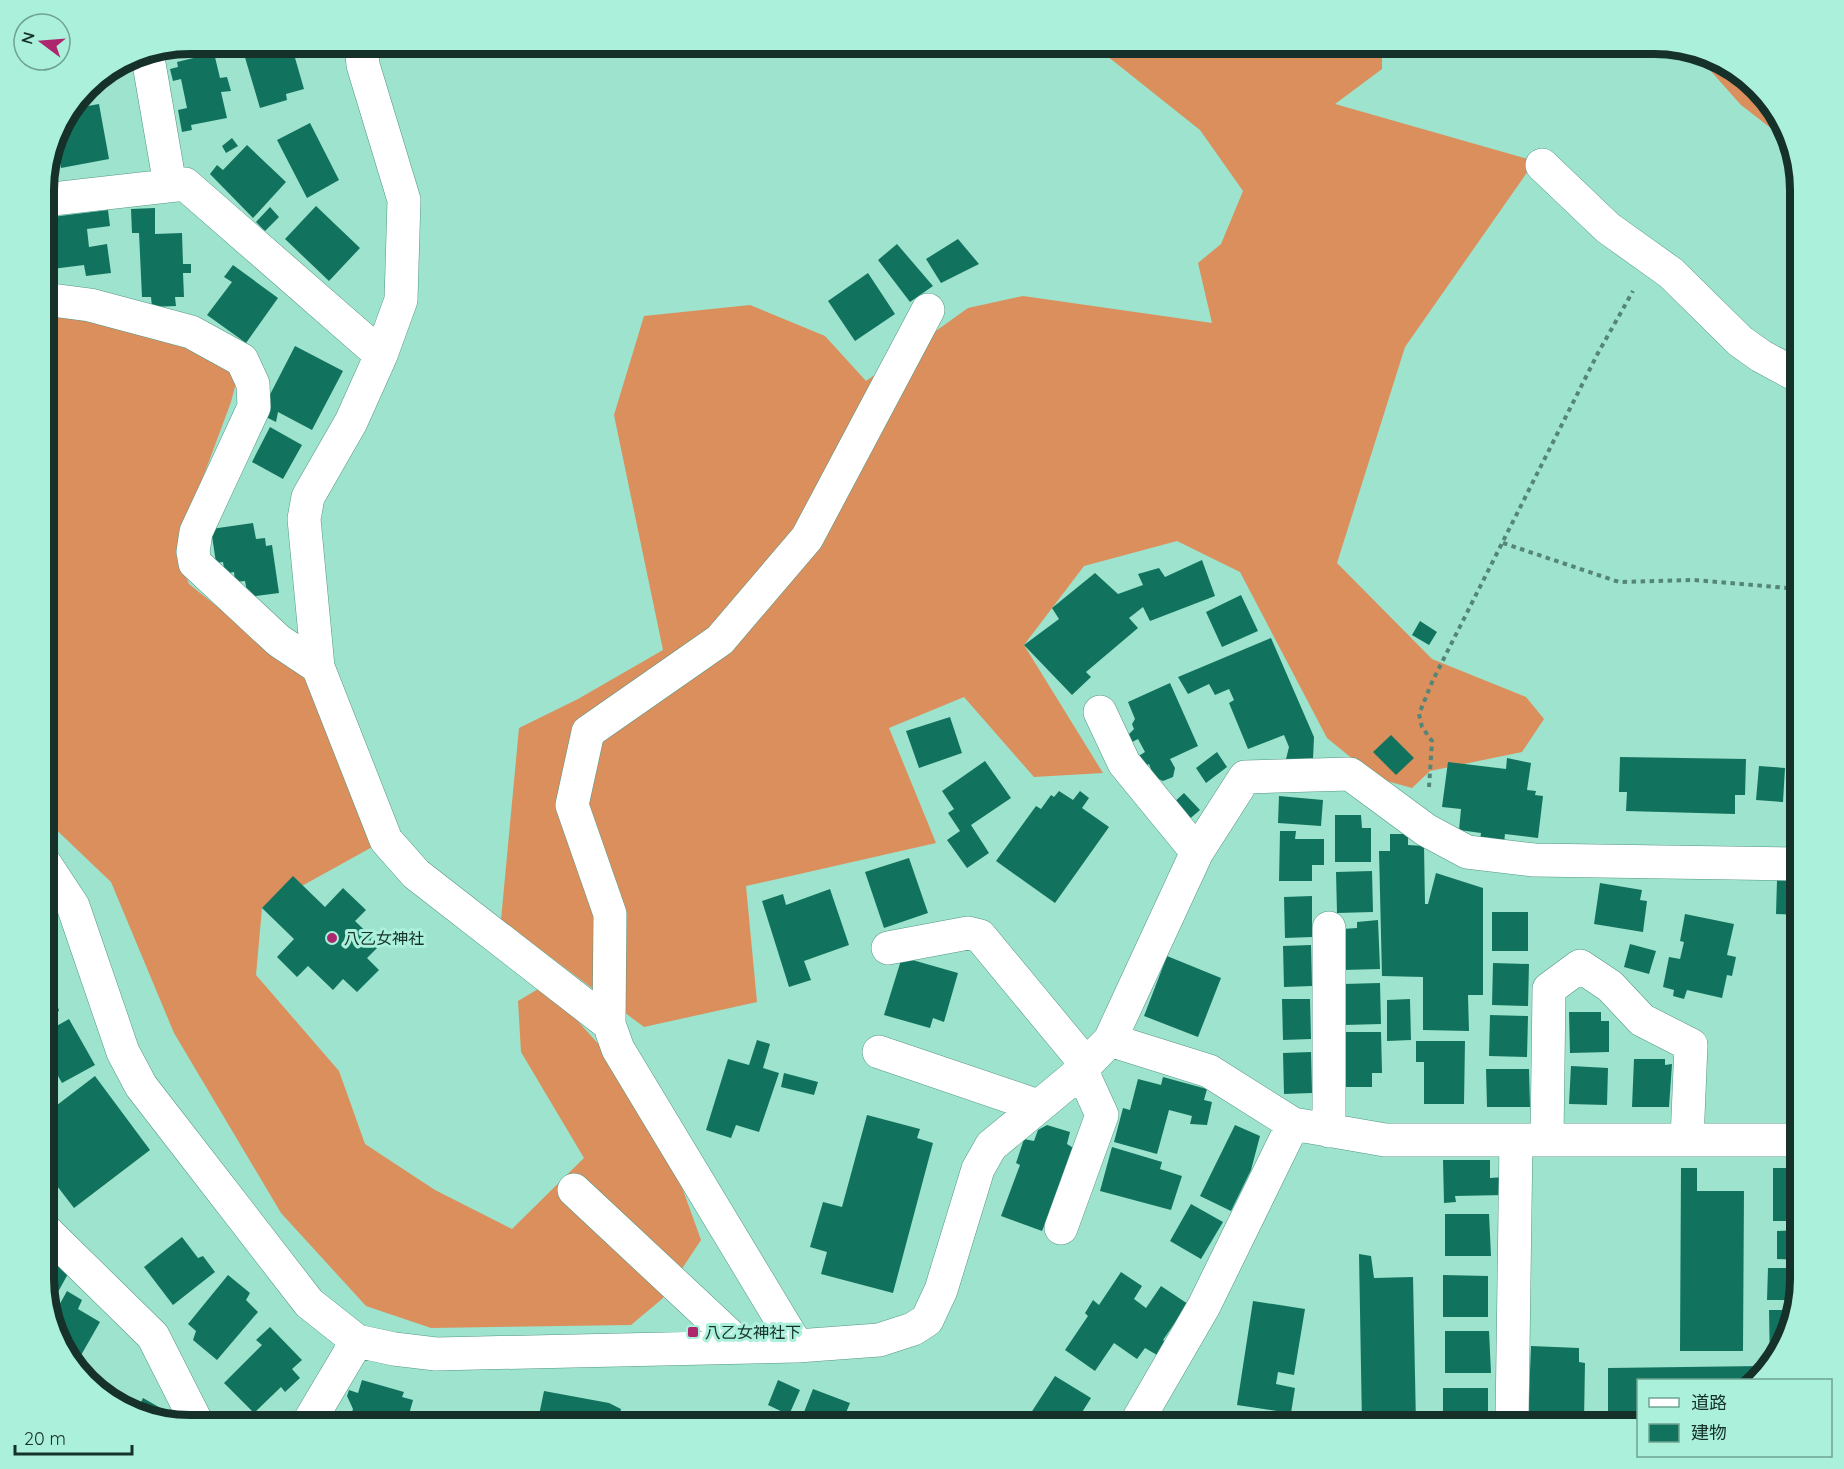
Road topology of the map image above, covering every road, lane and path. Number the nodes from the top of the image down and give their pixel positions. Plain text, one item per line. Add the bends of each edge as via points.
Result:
1 (362, 54) edge
2 (148, 60) edge
3 (1542, 165) dead end
4 (170, 185) junction
5 (54, 199) edge
6 (1651, 259) junction
7 (54, 300) edge
8 (928, 310) dead end
9 (381, 356) junction
10 (1790, 372) edge
11 (1503, 543) junction
12 (1790, 588) edge
13 (318, 667) junction
14 (1100, 712) dead end
15 (1420, 826) junction
16 (1197, 852) junction
17 (1790, 864) edge
18 (54, 877) edge
19 (1329, 928) dead end
20 (888, 948) dead end
21 (609, 1024) junction
22 (1110, 1040) junction
23 (879, 1052) dead end
24 (1083, 1066) junction
25 (1038, 1106) junction
26 (1293, 1124) junction
27 (1329, 1131) junction
28 (1532, 1140) junction
29 (1687, 1140) junction
30 (1790, 1140) edge
31 (574, 1190) dead end
32 (1061, 1228) dead end
33 (54, 1239) edge
34 (357, 1341) junction
35 (798, 1346) junction
36 (742, 1347) junction
37 (191, 1415) edge
38 (313, 1415) edge
39 (1141, 1415) edge
40 (1512, 1415) edge

1 - 9 street via 404,200 401,300
2 - 4 street
3 - 6 street via 1608,228
4 - 5 street
4 - 9 street via 185,184
6 - 10 street via 1671,273 1740,341
6 - 11 path via 1598,353
7 - 13 street via 90,304 191,332 242,360 253,384 254,407 196,532 195,563 279,641
8 - 21 street via 807,538 720,640 588,732 572,805 610,914
9 - 13 street via 351,422 308,497 304,519
11 - 12 path via 1619,582 1694,580
11 - 15 path via 1419,714 1433,752
13 - 21 street via 386,840 416,874
14 - 16 street via 1124,763
15 - 16 street via 1350,774 1245,777
15 - 17 street via 1467,852 1534,860
16 - 22 street
18 - 34 street via 73,906 123,1052 141,1086 309,1303
19 - 27 street
20 - 24 street via 969,933 980,936
21 - 35 street via 618,1049
22 - 24 street
22 - 26 street via 1209,1071
23 - 25 street
24 - 25 street
24 - 32 street via 1102,1115
25 - 35 street via 991,1146 978,1169 941,1290 927,1320 879,1340
26 - 27 street
26 - 39 street via 1204,1306
27 - 28 street via 1385,1140
28 - 29 street
28 - 29 street via 1549,989 1580,966 1610,986 1642,1020 1691,1045
28 - 40 street
29 - 30 street
31 - 36 street
33 - 37 street via 153,1336
34 - 36 street via 436,1354
34 - 38 street
35 - 36 street

